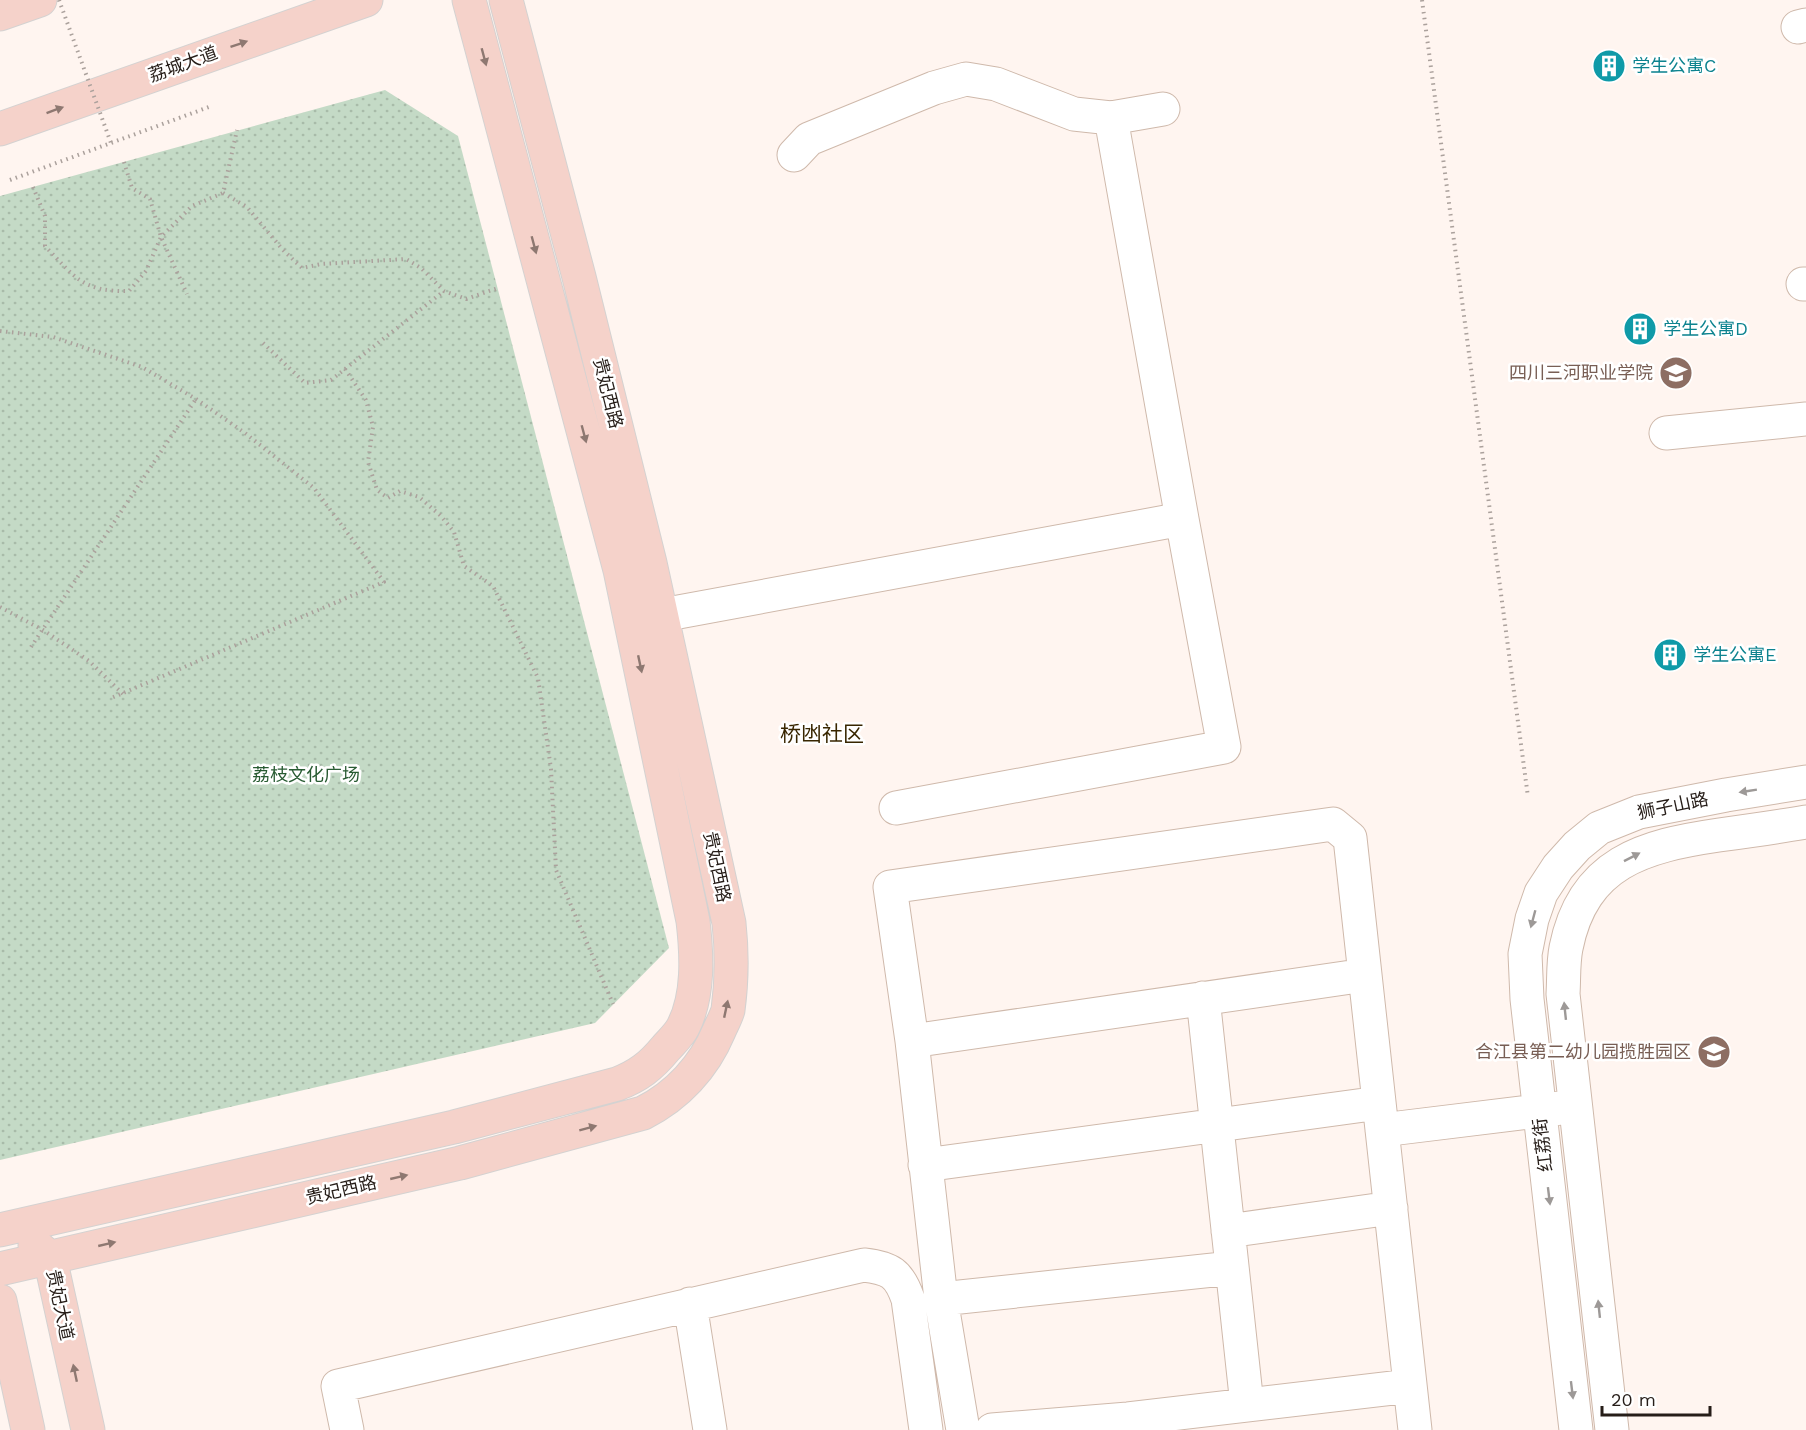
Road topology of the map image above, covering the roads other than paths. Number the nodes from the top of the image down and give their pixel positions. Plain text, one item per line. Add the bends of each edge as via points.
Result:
1 (40, 0) edge
2 (366, 0) edge
3 (469, 0) edge
4 (506, 0) edge
5 (0, 14) edge
6 (1163, 110) dead end
7 (1111, 118) junction
8 (0, 129) edge
9 (794, 155) dead end
10 (1806, 419) edge
11 (1666, 433) dead end
12 (1182, 519) junction
13 (646, 618) junction
14 (1806, 782) edge
15 (896, 808) dead end
16 (1806, 822) edge
17 (1558, 867) joint
18 (1588, 895) joint
19 (1365, 975) junction
20 (1203, 998) junction
21 (912, 1041) junction
22 (1576, 1106) junction
23 (1539, 1111) junction
24 (1380, 1116) junction
25 (1216, 1126) junction
26 (925, 1165) junction
27 (1391, 1208) junction
28 (7, 1229) edge
29 (1228, 1231) junction
30 (0, 1257) edge
31 (50, 1258) junction
32 (1232, 1268) junction
33 (0, 1269) edge
34 (942, 1299) junction
35 (0, 1301) edge
36 (690, 1304) junction
37 (1410, 1386) junction
38 (1247, 1405) junction
39 (1128, 1424) edge
40 (28, 1430) edge
41 (88, 1430) edge
42 (347, 1430) edge
43 (710, 1430) edge
44 (926, 1430) edge
45 (963, 1430) edge
46 (992, 1430) edge
47 (1415, 1430) edge
48 (1576, 1430) edge
49 (1612, 1430) edge

1 - 5 main road
8 -> 2 main road, 荔城大道
3 -> 13 main road, 贵妃西路 via 620,570
4 - 13 main road, 贵妃西路 via 650,563
6 - 7 street
7 - 9 street via 1074,114 996,84 966,79 934,88 809,140
7 - 12 street
10 - 11 street
12 - 13 street
12 - 15 street via 1224,747
13 -> 28 main road, 贵妃西路 via 697,953 692,1007 682,1029 652,1065 617,1084 465,1124
31 -> 13 main road, 贵妃西路 via 459,1163 643,1113 676,1092 696,1071 727,1012 732,952 726,911
14 -> 17 street, 狮子山路 via 1639,812 1599,828
18 -> 16 street, 狮子山路 via 1601,878 1635,854 1679,841
17 -> 23 street, 红荔街 via 1541,893 1525,954
22 -> 18 street, 红荔街 via 1563,994 1566,949
19 - 20 street
19 - 21 street via 1350,838 1332,824 890,886
19 - 24 street
20 - 21 street
20 - 25 street
21 - 26 street
22 - 23 street
49 -> 22 street, 红荔街
23 - 24 street
23 -> 48 street, 红荔街
24 - 25 street
24 - 27 street
25 - 26 street
25 - 29 street
26 - 34 street
27 - 29 street
27 - 37 street
28 - 30 main road
28 - 31 main road, 贵妃大道
29 - 32 street
31 - 33 main road, 贵妃西路
41 -> 31 main road, 贵妃大道
32 - 34 street
32 - 38 street
34 - 45 street
35 - 40 main road
36 - 42 street via 338,1386
36 - 43 street
36 - 44 street via 864,1265 882,1267 895,1274 908,1299
37 - 38 street
37 - 47 street
38 - 39 street
39 - 46 street

